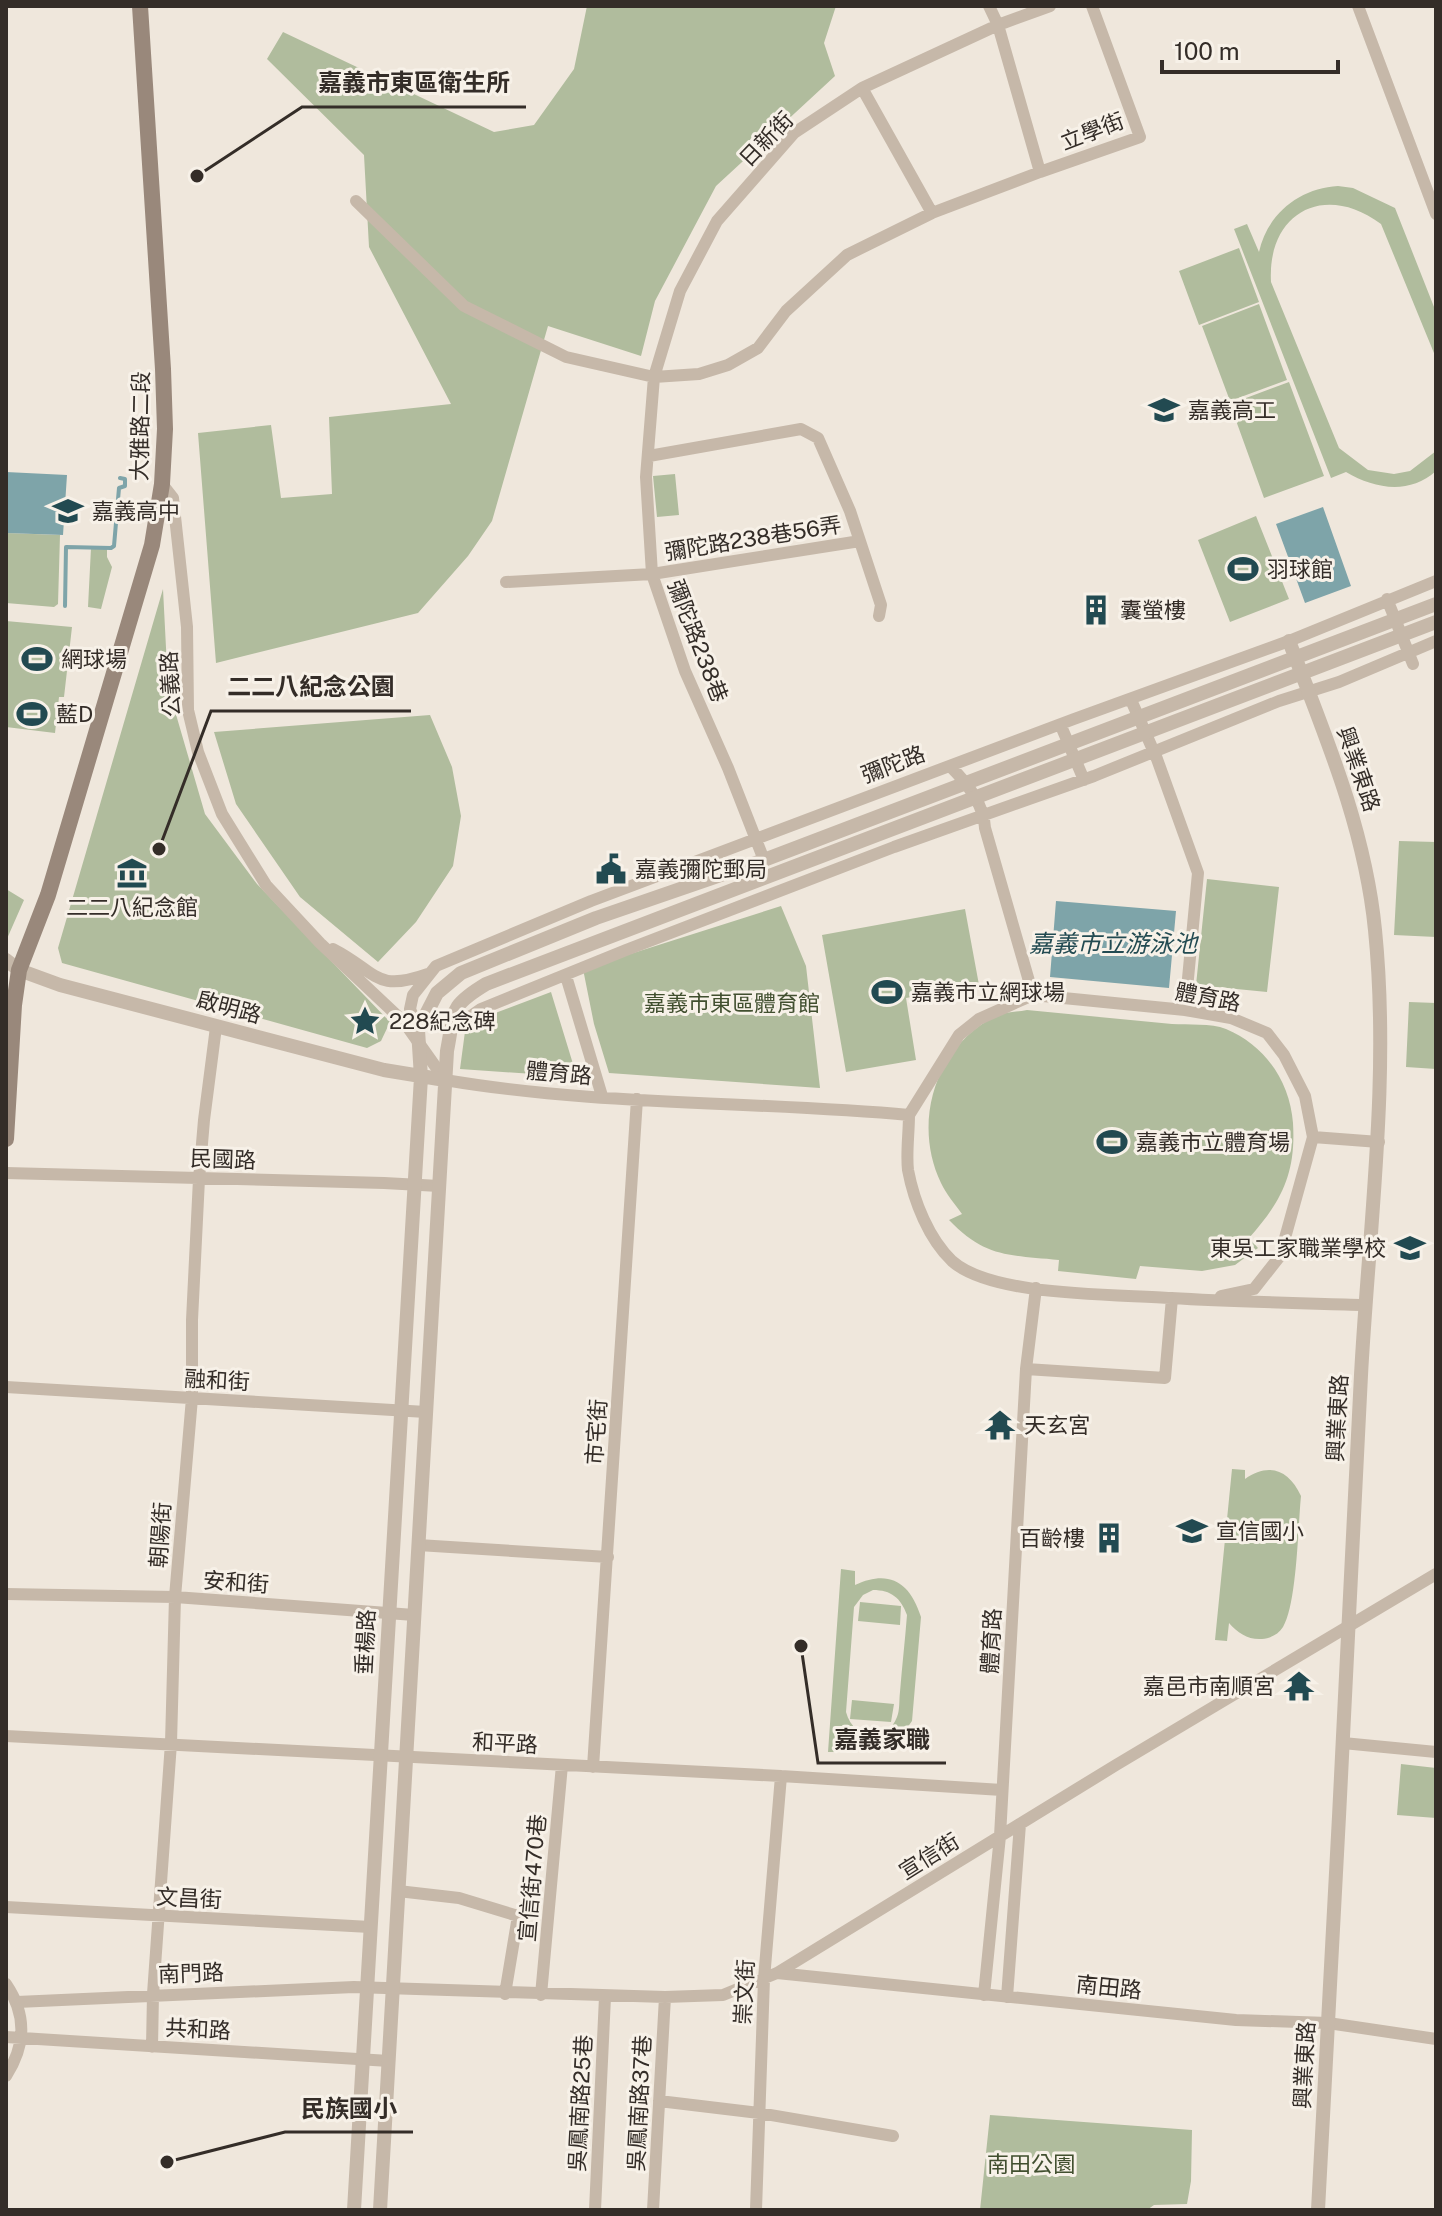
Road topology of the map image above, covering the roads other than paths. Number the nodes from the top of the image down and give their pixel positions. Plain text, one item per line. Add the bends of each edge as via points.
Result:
1 (140, 6) edge
2 (989, 6) edge
3 (1050, 6) edge
4 (1092, 6) edge
5 (1358, 6) edge
6 (998, 25) junction
7 (862, 88) junction
8 (1040, 172) junction
9 (356, 201) dead end
10 (932, 213) junction
11 (1436, 214) edge
12 (654, 377) junction
13 (649, 456) junction
14 (162, 484) junction
15 (860, 541) junction
16 (652, 574) junction
17 (1436, 581) edge
18 (506, 582) dead end
19 (1387, 599) junction
20 (1436, 604) edge
21 (879, 616) dead end
22 (1395, 619) junction
23 (1436, 622) edge
24 (1401, 635) junction
25 (1289, 641) junction
26 (1436, 641) edge
27 (1295, 657) junction
28 (1411, 658) junction
29 (1302, 674) junction
30 (1308, 691) junction
31 (1131, 700) junction
32 (1138, 717) junction
33 (1061, 726) junction
34 (1145, 733) junction
35 (1067, 742) junction
36 (1156, 756) junction
37 (1074, 760) junction
38 (950, 766) junction
39 (1084, 780) junction
40 (966, 782) junction
41 (976, 798) junction
42 (985, 822) junction
43 (756, 840) junction
44 (764, 860) junction
45 (320, 943) junction
46 (10, 967) edge
47 (431, 973) junction
48 (566, 976) junction
49 (1033, 995) junction
50 (1185, 1010) junction
51 (216, 1027) junction
52 (451, 1030) junction
53 (419, 1037) junction
54 (421, 1077) junction
55 (445, 1080) junction
56 (602, 1096) junction
57 (637, 1099) junction
58 (909, 1115) junction
59 (1313, 1137) junction
60 (6, 1139) edge
61 (1379, 1142) junction
62 (6, 1173) edge
63 (199, 1179) junction
64 (414, 1185) junction
65 (439, 1186) junction
66 (1036, 1288) junction
67 (1172, 1298) junction
68 (1201, 1300) junction
69 (1365, 1305) junction
70 (1026, 1369) junction
71 (6, 1387) edge
72 (192, 1398) junction
73 (401, 1410) junction
74 (426, 1412) junction
75 (418, 1545) junction
76 (608, 1557) junction
77 (1436, 1574) edge
78 (6, 1594) edge
79 (175, 1597) junction
80 (389, 1611) junction
81 (414, 1615) junction
82 (1349, 1625) junction
83 (6, 1736) edge
84 (171, 1743) junction
85 (1343, 1743) junction
86 (1436, 1752) edge
87 (381, 1757) junction
88 (406, 1758) junction
89 (562, 1765) junction
90 (593, 1767) junction
91 (781, 1776) junction
92 (1002, 1790) junction
93 (1020, 1824) junction
94 (1000, 1836) junction
95 (398, 1891) junction
96 (6, 1907) edge
97 (160, 1917) junction
98 (370, 1927) junction
99 (777, 1973) junction
100 (764, 1979) junction
101 (6, 1984) edge
102 (367, 1987) junction
103 (393, 1989) junction
104 (153, 1994) junction
105 (505, 1994) junction
106 (541, 1995) junction
107 (984, 1995) junction
108 (605, 1997) junction
109 (665, 1997) junction
110 (1007, 1997) junction
111 (17, 2002) junction
112 (1328, 2023) junction
113 (6, 2037) edge
114 (22, 2039) junction
115 (1436, 2039) edge
116 (152, 2047) junction
117 (363, 2059) junction
118 (389, 2061) junction
119 (6, 2076) edge
120 (659, 2101) junction
121 (759, 2113) junction
122 (893, 2136) dead end
123 (354, 2210) edge
124 (380, 2210) edge
125 (595, 2210) edge
126 (653, 2210) edge
127 (756, 2210) edge
128 (1318, 2210) edge

1 - 14 main road, 大雅路二段 via 163,369
2 - 6 street
3 - 6 street, 日新街
4 - 8 street, 立學街 via 1140,137
5 - 11 street
6 - 7 street, 日新街
6 - 8 street
7 - 10 street
7 - 12 street, 日新街 via 794,133 717,221 680,291
8 - 10 street, 立學街
9 - 12 street, 立學街 via 464,306 566,357
10 - 12 street, 立學街 via 847,255 786,311 758,348 699,374
12 - 13 street, 彌陀路238巷
13 - 15 street via 801,429 818,438
13 - 16 street, 彌陀路238巷
14 - 45 street, 公義路 via 173,498 187,627 188,710 198,752 222,814 266,885
14 - 46 main road, 大雅路二段 via 152,545 48,895
15 - 16 street, 彌陀路238巷56弄
15 - 21 street via 881,605
16 - 18 street, 彌陀路238巷56弄
16 - 43 street, 彌陀路238巷 via 685,671
17 - 19 street, 彌陀路
19 - 22 street
19 - 25 street, 彌陀路
20 - 22 street, 彌陀路
22 - 24 street
22 - 27 street, 彌陀路
23 - 24 street
24 - 28 street
24 - 29 street
25 - 27 street, 興業東路
25 - 31 street, 彌陀路
26 - 28 street
27 - 29 street, 興業東路
27 - 32 street, 彌陀路
28 - 30 street
29 - 30 street, 興業東路
29 - 34 street
30 - 36 street
30 - 61 street, 興業東路 via 1354,816 1375,928
31 - 32 street
31 - 33 street, 彌陀路
32 - 34 street
32 - 35 street, 彌陀路
33 - 35 street
33 - 38 street, 彌陀路
34 - 36 street
34 - 37 street
35 - 37 street
35 - 40 street, 彌陀路
36 - 39 street
36 - 50 street via 1198,873
37 - 39 street
37 - 41 street
38 - 40 street
38 - 43 street, 彌陀路
39 - 42 street
40 - 41 street
40 - 44 street, 彌陀路
41 - 42 street
41 - 52 street via 486,984 458,1005 451,1015
42 - 48 street via 894,847
42 - 49 street
43 - 44 street, 彌陀路238巷
43 - 47 street, 彌陀路 via 523,929 436,966
44 - 53 street, 彌陀路 via 596,918 461,973 437,993
45 - 47 street, 公義路 via 380,981 406,982
45 - 53 street, 公義路
46 - 51 street, 啟明路
46 - 60 main road, 大雅路二段 via 14,1005
47 - 53 street, 彌陀路 via 413,995 410,1009
48 - 52 street via 481,1009
48 - 56 street
49 - 50 street, 體育路
49 - 58 street, 體育路 via 979,1019 959,1035
50 - 59 street, 體育路 via 1231,1018 1267,1033 1305,1096
51 - 54 street, 啟明路
51 - 63 street, 朝陽街
52 - 55 street
53 - 54 street, 彌陀路
53 - 55 street, 公義路
54 - 55 street, 啟明路
54 - 64 street, 垂楊路
55 - 56 street, 體育路
55 - 65 street
56 - 57 street, 體育路
57 - 58 street, 體育路
57 - 76 street, 市宅街
58 - 66 street, 體育路 via 908,1169 932,1238 954,1263 982,1278
59 - 61 street
59 - 68 street, 體育路 via 1280,1256 1254,1289
61 - 69 street, 興業東路
62 - 63 street, 民國路
63 - 64 street, 民國路
63 - 72 street, 朝陽街
64 - 65 street, 民國路
64 - 73 street, 垂楊路
65 - 74 street
66 - 67 street, 體育路
66 - 70 street, 體育路
67 - 68 street, 體育路
67 - 70 street via 1165,1378
68 - 69 street, 體育路
69 - 82 street, 興業東路
70 - 92 street, 體育路
71 - 72 street, 融和街
72 - 73 street, 融和街
72 - 79 street, 朝陽街
73 - 74 street, 融和街
73 - 80 street, 垂楊路
74 - 75 street
75 - 76 street
75 - 81 street
76 - 90 street, 市宅街
77 - 82 street, 宣信街
78 - 79 street, 安和街
79 - 80 street, 安和街
79 - 84 street, 朝陽街
80 - 81 street, 安和街
80 - 87 street, 垂楊路
81 - 88 street
82 - 85 street, 興業東路
82 - 93 street, 宣信街
83 - 84 street, 和平路
84 - 87 street, 和平路
84 - 97 street, 朝陽街
85 - 86 street
85 - 112 street, 興業東路
87 - 88 street, 和平路
87 - 98 street, 垂楊路
88 - 89 street, 和平路
88 - 95 street
89 - 90 street, 和平路
89 - 106 street, 宣信街470巷
90 - 91 street, 和平路
91 - 92 street, 和平路
91 - 100 street, 崇文街
92 - 94 street, 體育路
93 - 94 street, 宣信街
93 - 110 street
94 - 99 street, 宣信街
94 - 107 street, 體育路
95 - 103 street
95 - 105 street via 459,1898 518,1916
96 - 97 street, 文昌街
97 - 98 street, 文昌街
97 - 104 street, 朝陽街
98 - 102 street, 垂楊路
99 - 100 street, 宣信街
99 - 107 street, 南田路
100 - 109 street, 宣信街 via 723,1995
100 - 121 street, 崇文街
101 - 111 street
102 - 103 street, 南門路
102 - 104 street, 南門路
102 - 117 street, 垂楊路
103 - 105 street, 宣信街
103 - 118 street
104 - 111 street, 南門路
104 - 116 street, 朝陽街
105 - 106 street, 宣信街
106 - 108 street, 宣信街
107 - 110 street, 南田路
108 - 109 street, 宣信街
108 - 125 street, 吳鳳南路25巷
109 - 120 street, 吳鳳南路37巷
110 - 112 street, 南田路 via 1236,2020
111 - 114 street
112 - 115 street, 南田路
112 - 128 street, 興業東路
113 - 114 street, 共和路
114 - 116 street, 共和路
114 - 119 street
116 - 117 street, 共和路
117 - 118 street, 共和路
117 - 123 street, 垂楊路
118 - 124 street
120 - 121 street
120 - 126 street, 吳鳳南路37巷
121 - 122 street
121 - 127 street, 崇文街

